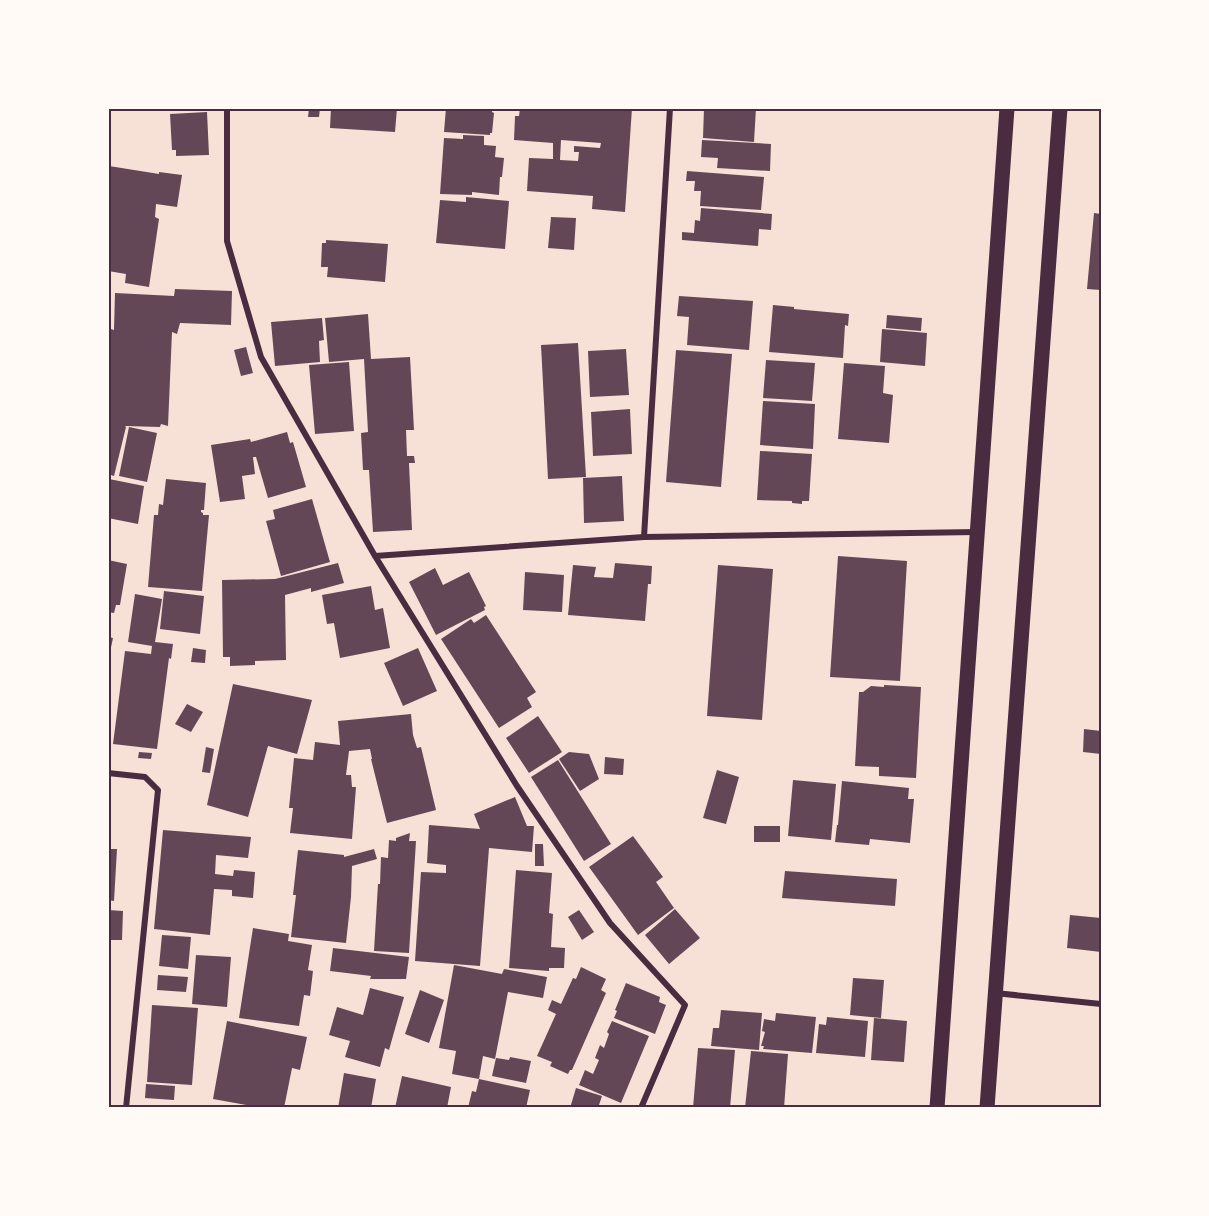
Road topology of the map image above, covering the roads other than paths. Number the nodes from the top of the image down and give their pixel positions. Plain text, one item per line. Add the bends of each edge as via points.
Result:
1 (227, 108) edge
2 (670, 108) edge
3 (1007, 108) edge
4 (1060, 108) edge
5 (978, 532) junction
6 (644, 537) junction
7 (375, 556) junction
8 (108, 773) edge
9 (994, 993) junction
10 (1101, 1004) edge
11 (126, 1108) edge
12 (641, 1108) edge
13 (937, 1108) edge
14 (987, 1108) edge

1 - 7 street via 227,241 261,357
2 - 6 street
3 - 5 main road
4 - 9 main road
5 - 6 street
5 - 13 main road
6 - 7 street
7 - 12 street via 517,786 610,922 685,1005
8 - 11 street via 145,777 158,790
9 - 10 street
9 - 14 main road

